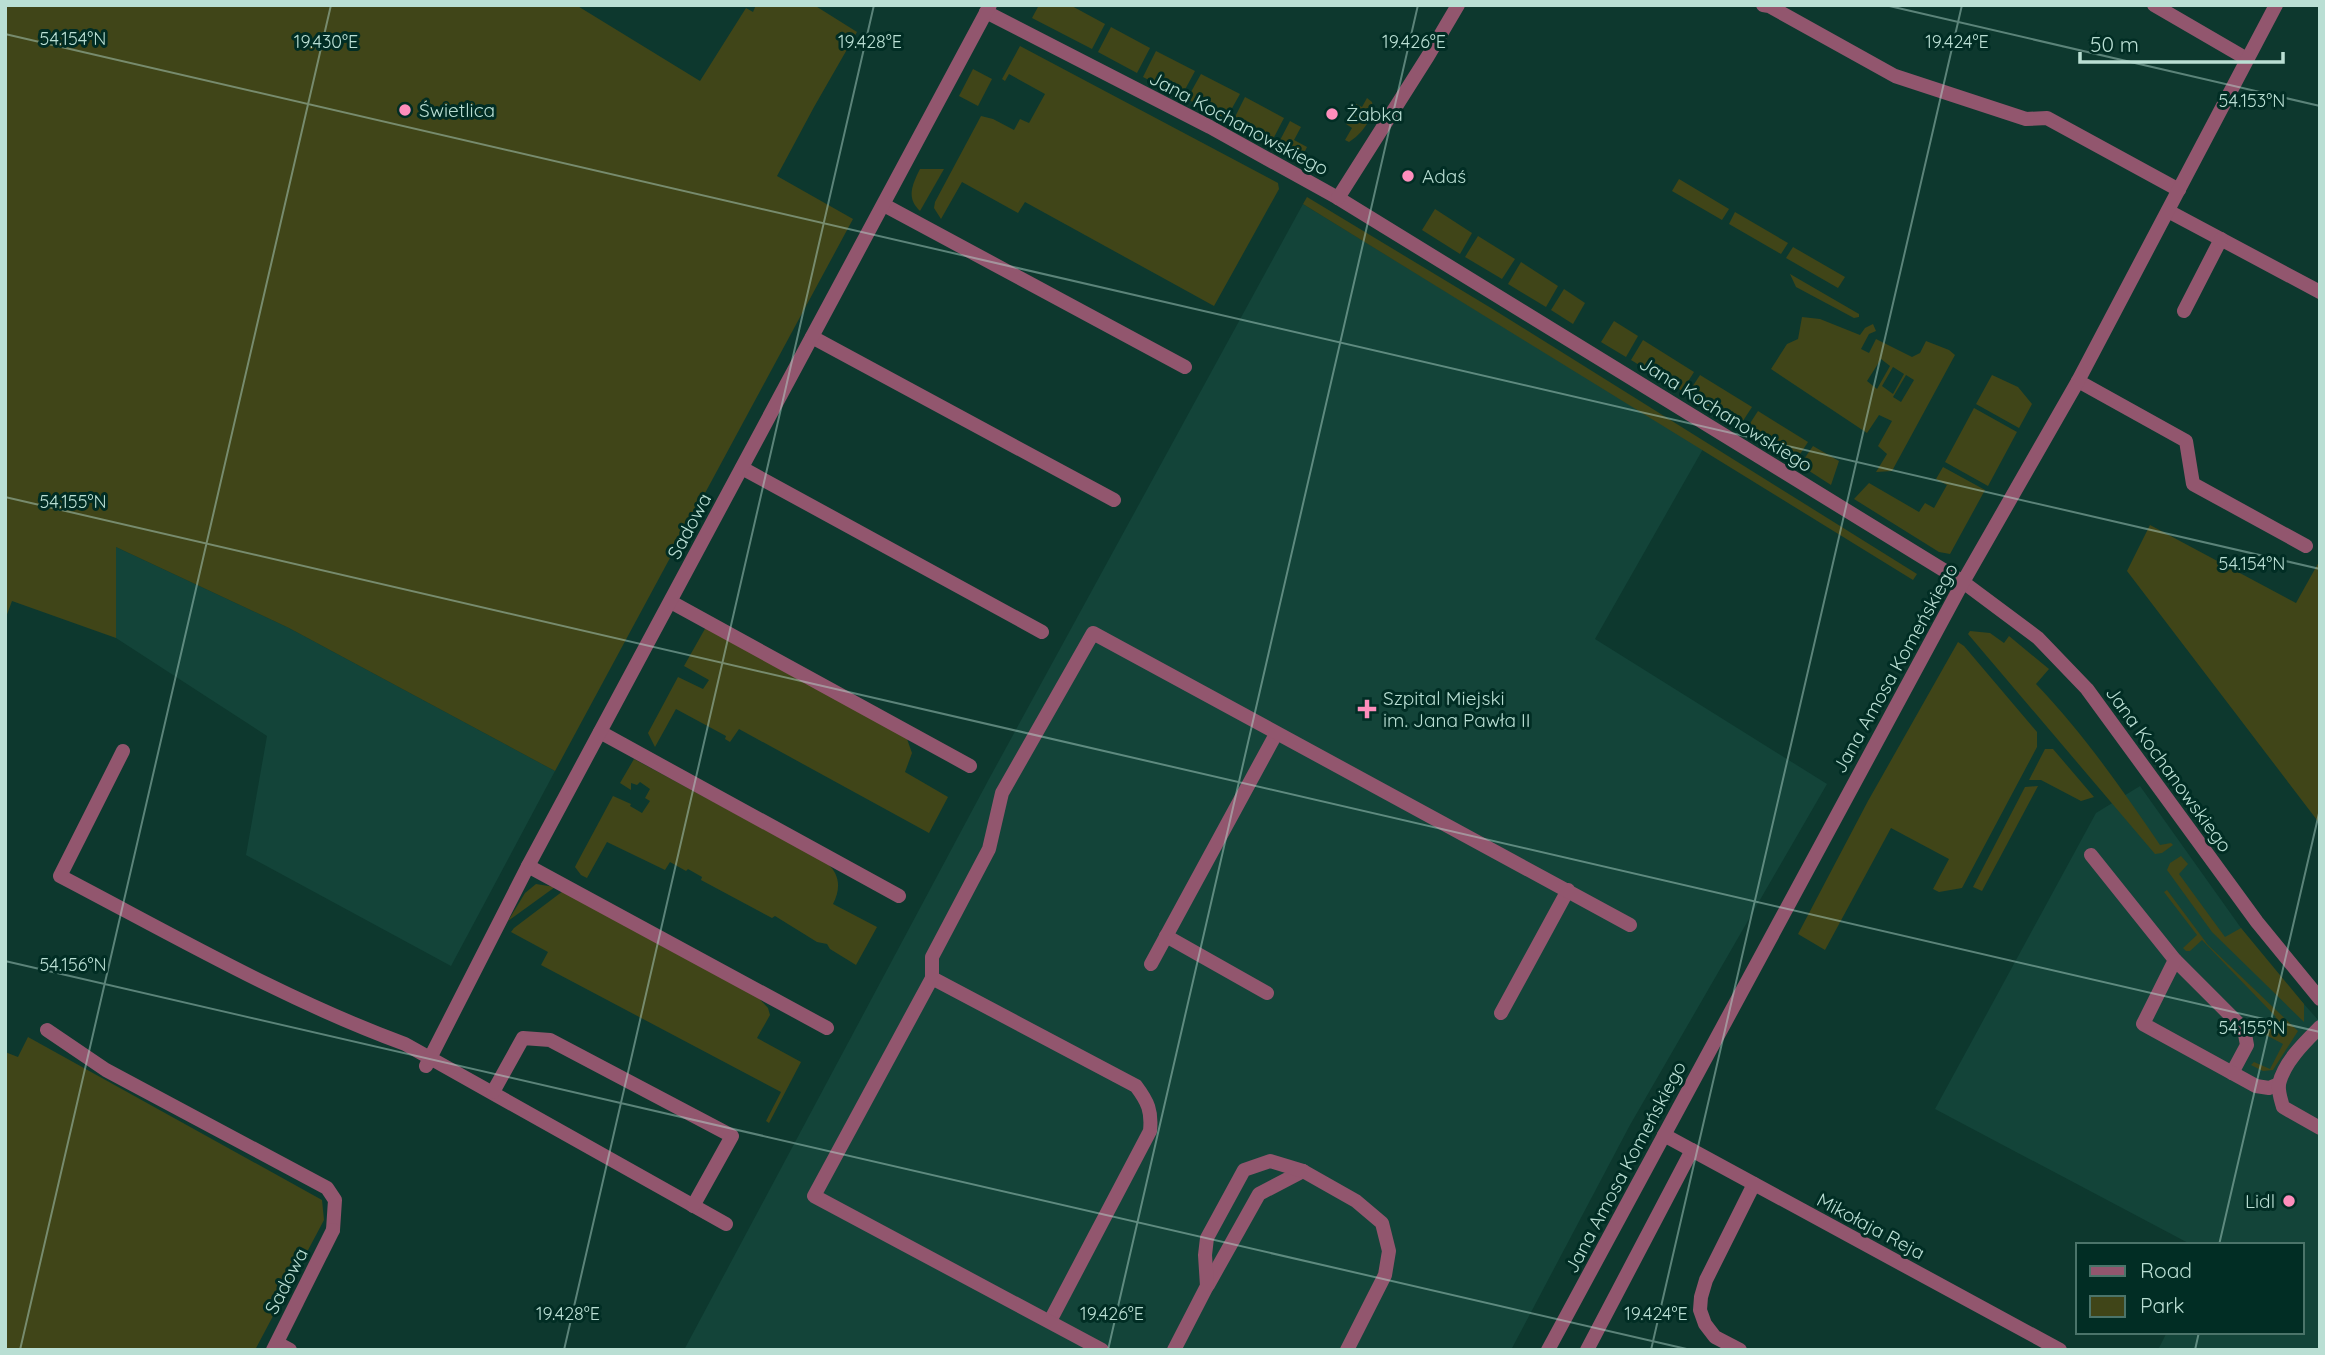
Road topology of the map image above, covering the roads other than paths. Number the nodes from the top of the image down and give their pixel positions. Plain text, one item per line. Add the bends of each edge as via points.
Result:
1 (1458, 5) edge
2 (1763, 5) edge
3 (2154, 5) edge
4 (2276, 5) edge
5 (988, 9) edge
6 (2247, 59) junction
7 (2179, 190) junction
8 (1338, 198) junction
9 (884, 205) junction
10 (2168, 211) junction
11 (2221, 239) junction
12 (2320, 292) edge
13 (2185, 311) dead end
14 (812, 337) junction
15 (1185, 367) dead end
16 (2078, 381) junction
17 (741, 468) junction
18 (1114, 500) dead end
19 (2306, 546) dead end
20 (1963, 582) junction
21 (671, 601) junction
22 (1042, 632) dead end
23 (600, 732) junction
24 (1276, 734) junction
25 (123, 751) dead end
26 (970, 766) dead end
27 (2091, 855) dead end
28 (528, 866) junction
29 (1568, 890) junction
30 (899, 896) dead end
31 (1630, 925) dead end
32 (1166, 936) junction
33 (2175, 960) junction
34 (1151, 964) dead end
35 (932, 978) junction
36 (1267, 993) dead end
37 (2320, 999) edge
38 (1501, 1013) dead end
39 (2320, 1027) edge
40 (827, 1028) dead end
41 (47, 1030) dead end
42 (427, 1062) junction
43 (2232, 1073) junction
44 (2279, 1084) junction
45 (493, 1092) junction
46 (2320, 1128) edge
47 (1664, 1135) junction
48 (1692, 1150) junction
49 (1303, 1171) junction
50 (1754, 1184) junction
51 (693, 1206) junction
52 (726, 1224) dead end
53 (1207, 1286) junction
54 (1051, 1321) junction
55 (280, 1347) edge
56 (1102, 1350) edge
57 (1174, 1350) edge
58 (1347, 1350) edge
59 (1548, 1350) edge
60 (1587, 1350) edge
61 (1740, 1350) edge
62 (2060, 1350) edge

1 - 8 street
2 - 7 street via 1895,76 2026,119 2047,118
3 - 6 street
4 - 6 street, Jana Amosa Komeńskiego
5 - 8 street, Jana Kochanowskiego
5 - 9 street, Sadowa
6 - 7 street, Jana Amosa Komeńskiego
7 - 10 street, Jana Amosa Komeńskiego
8 - 20 street, Jana Kochanowskiego
9 - 14 street, Sadowa
9 - 15 street
10 - 11 street
10 - 16 street, Jana Amosa Komeńskiego
11 - 12 street
11 - 13 street
14 - 17 street, Sadowa
14 - 18 street
16 - 19 street via 2186,440 2193,484
16 - 20 street, Jana Amosa Komeńskiego
17 - 21 street, Sadowa
17 - 22 street
20 - 37 street, Jana Kochanowskiego via 2038,638 2087,689 2257,922
20 - 47 street, Jana Amosa Komeńskiego
21 - 23 street, Sadowa
21 - 26 street
23 - 28 street, Sadowa
23 - 30 street
24 - 29 street
24 - 32 street
24 - 35 street via 1093,633 1002,793 989,849 932,957
25 - 42 street via 60,876 285,993 405,1044
27 - 33 street
28 - 40 street
28 - 42 street, Sadowa
29 - 31 street
29 - 38 street
32 - 34 street
32 - 36 street
33 - 43 street via 2244,1029 2247,1045
33 - 43 street via 2143,1024
35 - 54 street via 1136,1086 1149,1103 1150,1131
35 - 54 street via 814,1196
39 - 44 street via 2293,1057
41 - 55 street, Sadowa via 106,1070 327,1188 335,1200 334,1230
42 - 45 street
43 - 44 street via 2256,1086
44 - 46 street via 2283,1107
45 - 51 street
45 - 51 street via 523,1038 550,1040 732,1136
47 - 48 street, Mikołaja Reja
47 - 59 street, Jana Amosa Komeńskiego
48 - 50 street, Mikołaja Reja
48 - 60 street
49 - 53 street via 1259,1194
49 - 53 street via 1270,1161 1244,1170 1207,1238
49 - 58 street via 1356,1201 1381,1223 1389,1251 1385,1276
50 - 61 street via 1701,1297 1705,1324 1715,1337
50 - 62 street, Mikołaja Reja
51 - 52 street
53 - 57 street
54 - 56 street

